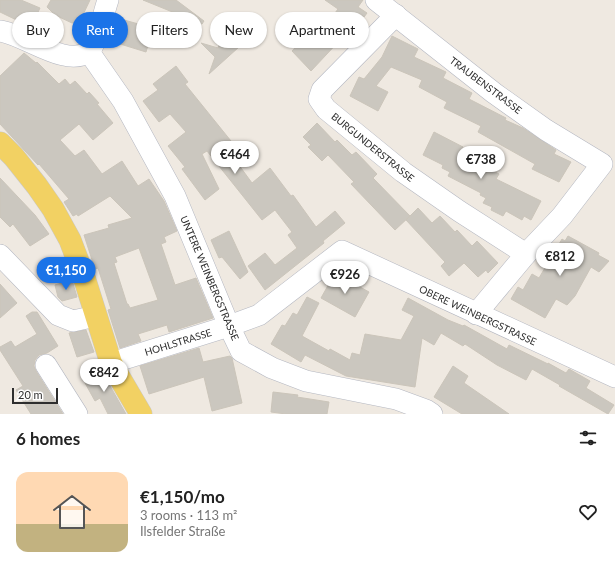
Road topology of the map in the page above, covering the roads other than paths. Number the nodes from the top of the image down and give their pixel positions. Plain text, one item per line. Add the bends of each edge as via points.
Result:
1 (108, 0) edge
2 (376, 0) edge
3 (396, 15) junction
4 (0, 31) edge
5 (89, 52) junction
6 (0, 143) edge
7 (342, 251) joint
8 (526, 254) junction
9 (0, 255) edge
10 (476, 314) junction
11 (96, 316) junction
12 (229, 326) junction
13 (111, 363) junction
14 (46, 365) dead end
15 (615, 378) edge
16 (77, 414) edge
17 (140, 414) edge
18 (432, 414) edge

1 - 5 street via 95,42
2 - 3 street, TRAUBENSTRASSE
3 - 8 street, TRAUBENSTRASSE via 494,93 546,130 602,164 562,216
3 - 8 street, BURGUNDERSTRASSE via 322,90 319,99 326,109 403,172
4 - 5 street via 56,53 75,57
5 - 12 street, UNTERE WEINBERGSTRASSE via 123,101 175,196
6 - 11 main road via 14,157 53,209 70,240
7 - 10 street, OBERE WEINBERGSTRASSE
7 - 12 street, HOHLSTRASSE via 259,315
8 - 10 street
9 - 11 street via 58,315 73,321
10 - 15 street, OBERE WEINBERGSTRASSE
11 - 13 main road
12 - 13 street, HOHLSTRASSE
12 - 18 street, UNTERE WEINBERGSTRASSE via 241,351 272,368 306,381 396,399
13 - 17 main road
14 - 16 street

